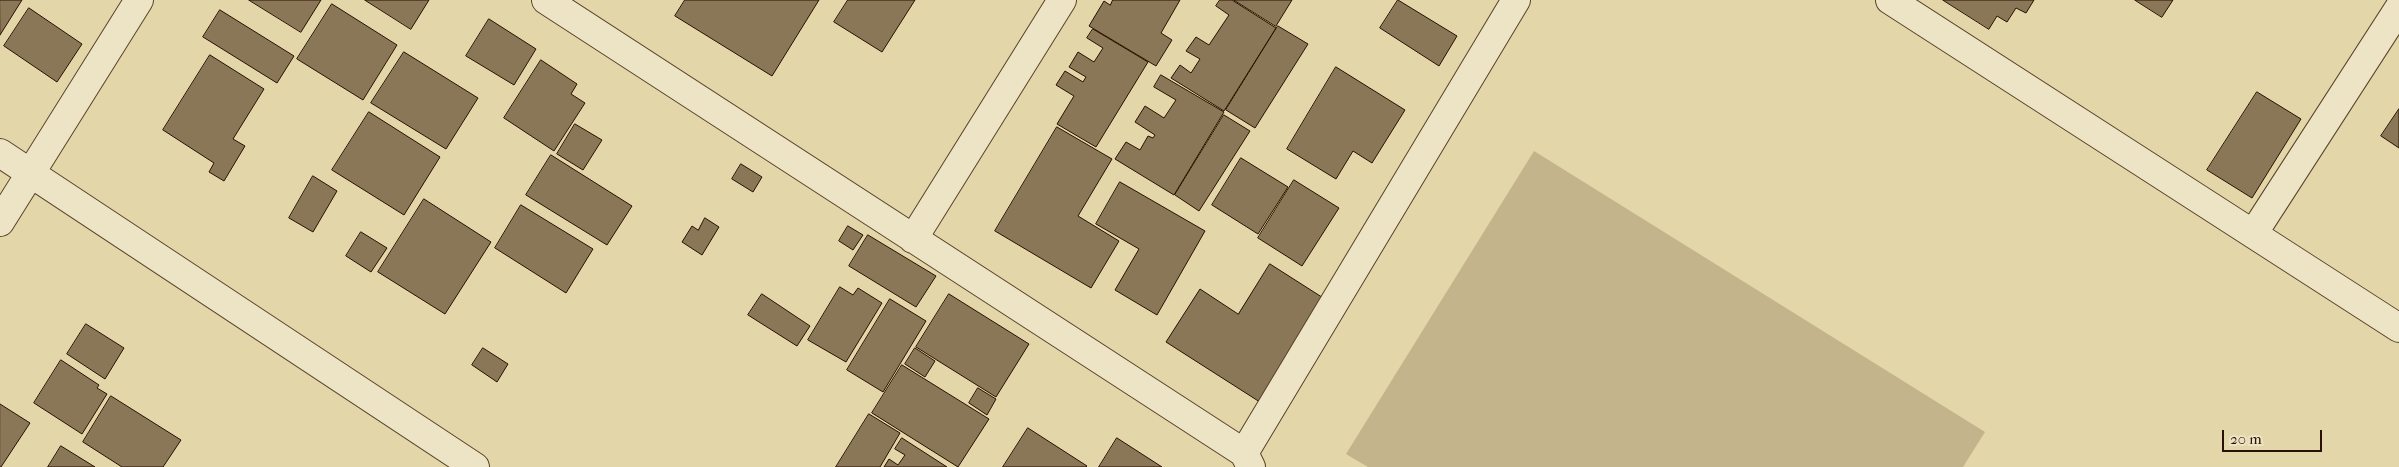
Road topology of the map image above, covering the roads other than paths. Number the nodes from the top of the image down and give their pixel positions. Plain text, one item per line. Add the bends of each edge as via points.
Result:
1 (140, 0) edge
2 (546, 0) edge
3 (1062, 0) edge
4 (1516, 0) edge
5 (1890, 0) edge
6 (2399, 8) edge
7 (0, 152) edge
8 (30, 172) junction
9 (0, 222) edge
10 (2253, 234) junction
11 (913, 239) junction
12 (2399, 328) edge
13 (1247, 460) edge
14 (475, 467) edge

1 - 8 street
2 - 11 street
3 - 11 street
4 - 13 street
5 - 10 street
6 - 10 street
7 - 8 street
8 - 9 street
8 - 14 street
10 - 12 street
11 - 13 street

